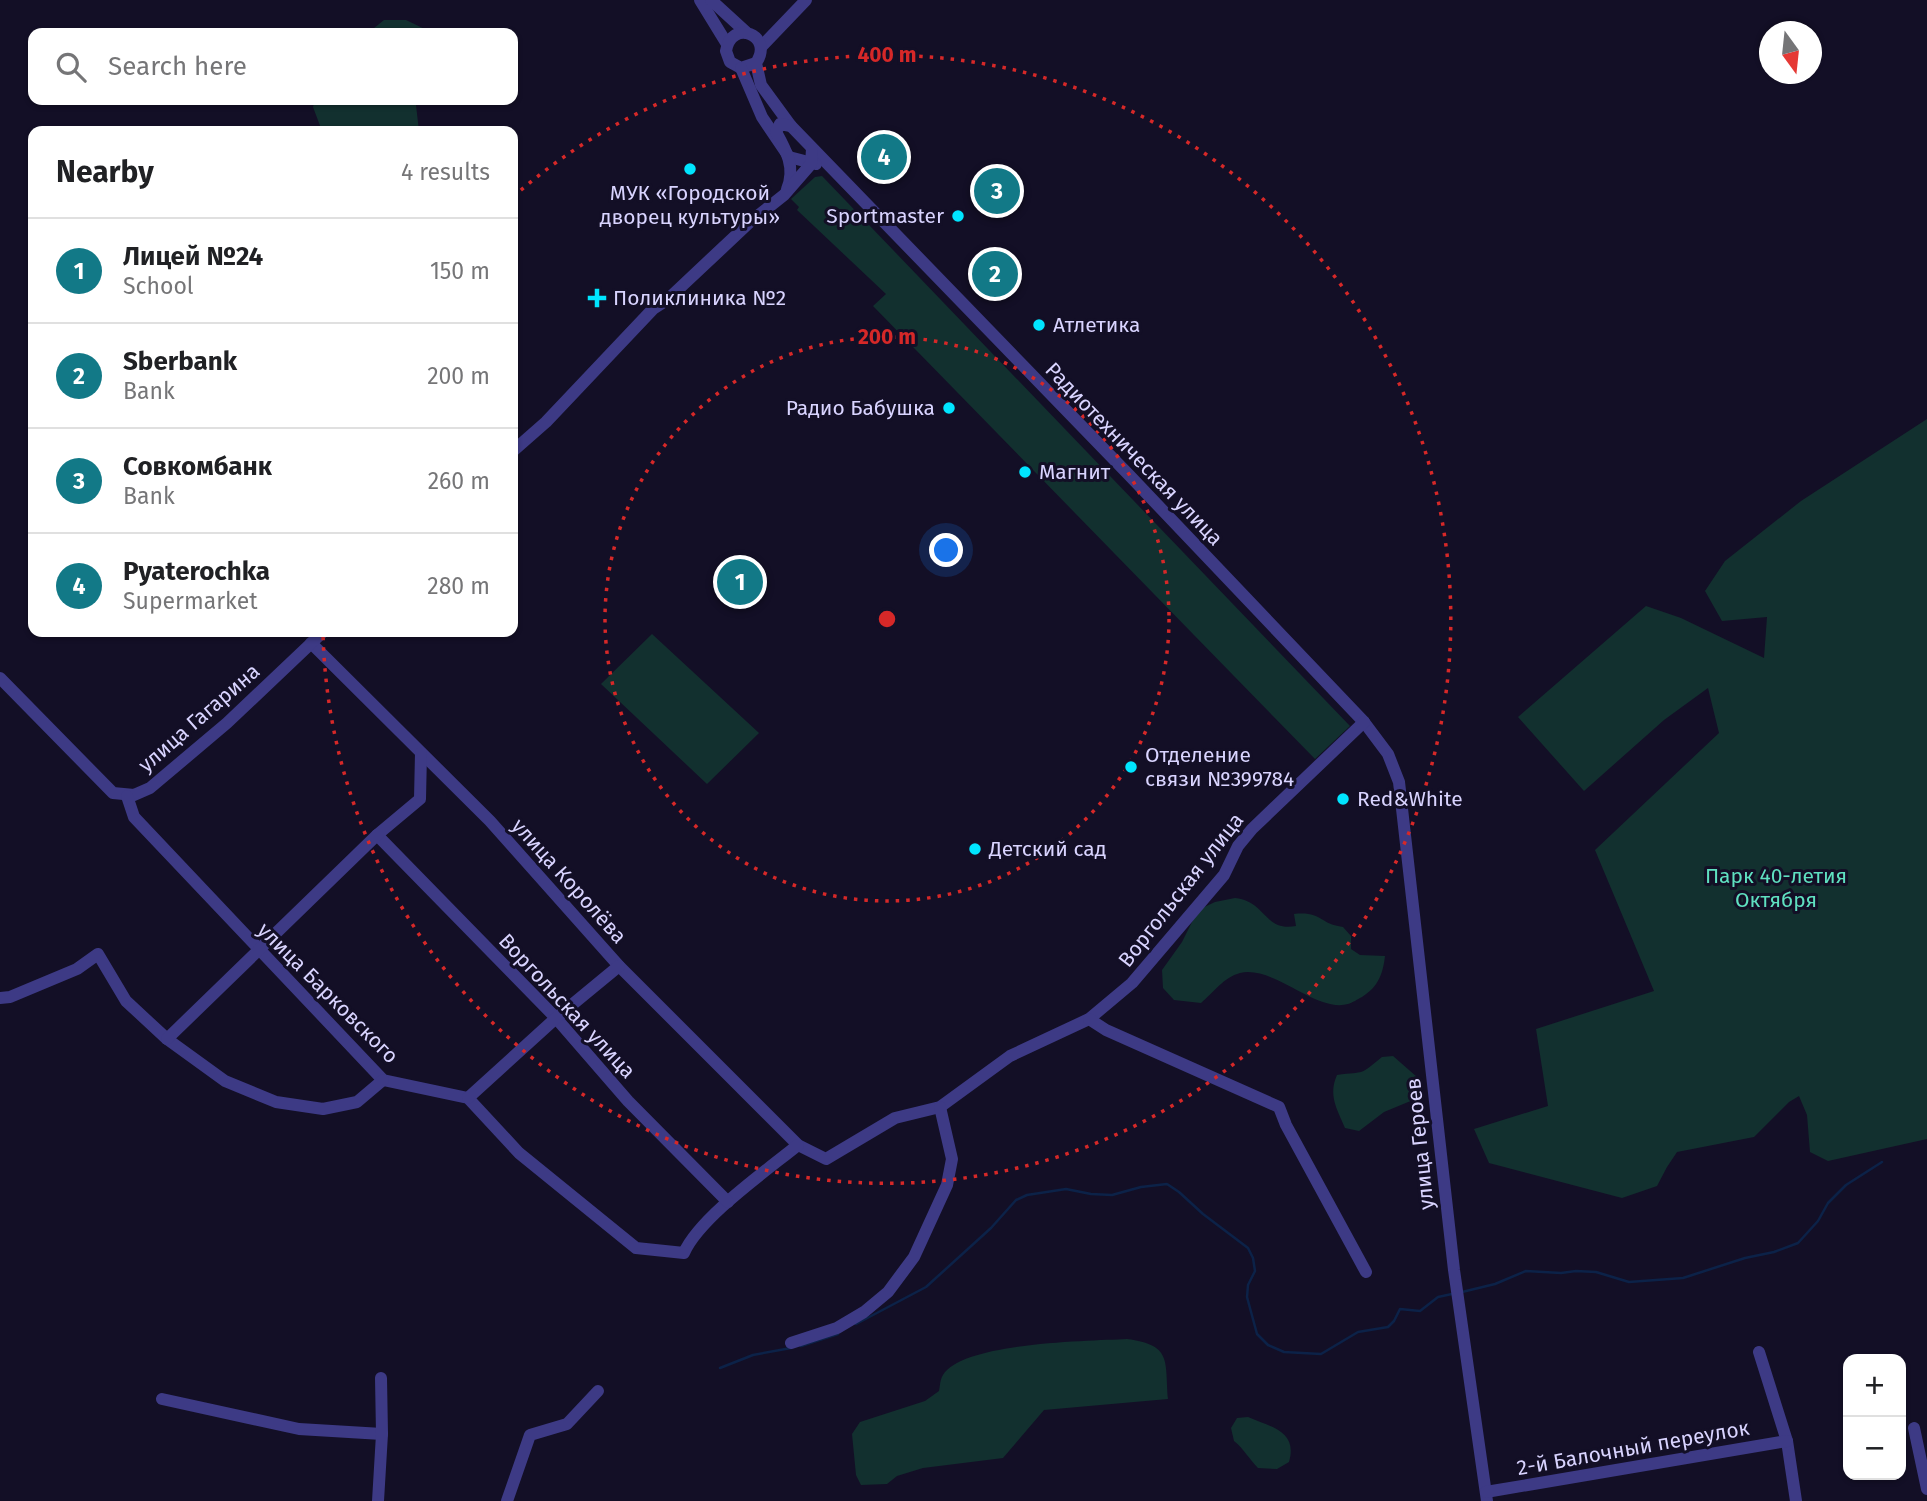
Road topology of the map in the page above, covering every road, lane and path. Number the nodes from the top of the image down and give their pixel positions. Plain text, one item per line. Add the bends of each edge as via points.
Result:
1 (700, 0) edge
2 (711, 0) edge
3 (806, 0) edge
4 (754, 39) junction
5 (727, 44) junction
6 (756, 63) junction
7 (741, 68) junction
8 (790, 126) junction
9 (812, 149) junction
10 (789, 157) junction
11 (811, 164) junction
12 (827, 164) junction
13 (784, 195) junction
14 (518, 447) edge
15 (318, 637) edge
16 (311, 643) junction
17 (0, 678) edge
18 (1364, 722) junction
19 (422, 752) junction
20 (1399, 782) joint
21 (127, 796) junction
22 (377, 835) junction
23 (258, 950) junction
24 (619, 966) junction
25 (0, 998) edge
26 (556, 1018) junction
27 (1089, 1019) junction
28 (167, 1039) junction
29 (383, 1080) junction
30 (468, 1098) junction
31 (940, 1107) junction
32 (798, 1145) junction
33 (728, 1202) junction
34 (1366, 1272) dead end
35 (791, 1343) dead end
36 (1759, 1352) dead end
37 (381, 1378) dead end
38 (598, 1391) dead end
39 (162, 1399) dead end
40 (1914, 1427) dead end
41 (382, 1434) junction
42 (1787, 1441) junction
43 (1927, 1489) edge
44 (1486, 1497) edge
45 (378, 1501) edge
46 (507, 1501) edge
47 (1796, 1501) edge

1 - 5 street
2 - 4 street
3 - 4 street via 781,25
4 - 5 street via 738,33
4 - 6 street via 760,55
5 - 7 street via 727,57
6 - 7 street
6 - 8 street, Радиотехническая улица via 761,85
7 - 10 street via 762,117
8 - 9 street, Радиотехническая улица
8 - 10 street via 780,124 776,132
9 - 11 street
9 - 12 street, Радиотехническая улица
10 - 11 street
10 - 13 street via 791,179
11 - 12 street
11 - 13 street
12 - 18 street, Радиотехническая улица
13 - 14 street via 653,309
15 - 16 street, улица Гагарина
16 - 19 street, улица Королёва
16 - 21 street, улица Гагарина via 150,788
17 - 21 street via 113,793
18 - 20 street, Радиотехническая улица via 1388,754
18 - 27 street, Воргольская улица via 1252,829 1224,875 1140,973
19 - 22 street via 420,799
19 - 24 street, улица Королёва
20 - 44 street, улица Героев via 1454,1270
21 - 23 street, улица Барковского via 134,817
22 - 23 street
22 - 26 street, Воргольская улица
23 - 28 street
23 - 29 street, улица Барковского
24 - 26 street
24 - 32 street, улица Королёва
25 - 28 street via 10,998 77,969 98,954 126,1001
26 - 30 street
26 - 33 street, Воргольская улица via 628,1101
27 - 31 street, Воргольская улица via 1010,1056
27 - 34 street via 1279,1107
28 - 29 street via 225,1081 276,1102 323,1109 357,1101
29 - 30 street, улица Барковского
30 - 33 street via 519,1153 636,1248 684,1253
31 - 32 street, Воргольская улица via 895,1118 826,1159
31 - 35 street via 952,1159 947,1185 914,1257 888,1292 864,1312 837,1328
32 - 33 street
36 - 42 street
37 - 41 street
38 - 46 street via 568,1424 530,1435
39 - 41 street via 299,1429
40 - 43 street
41 - 45 street
42 - 44 street, 2-й Балочный переулок
42 - 47 street

